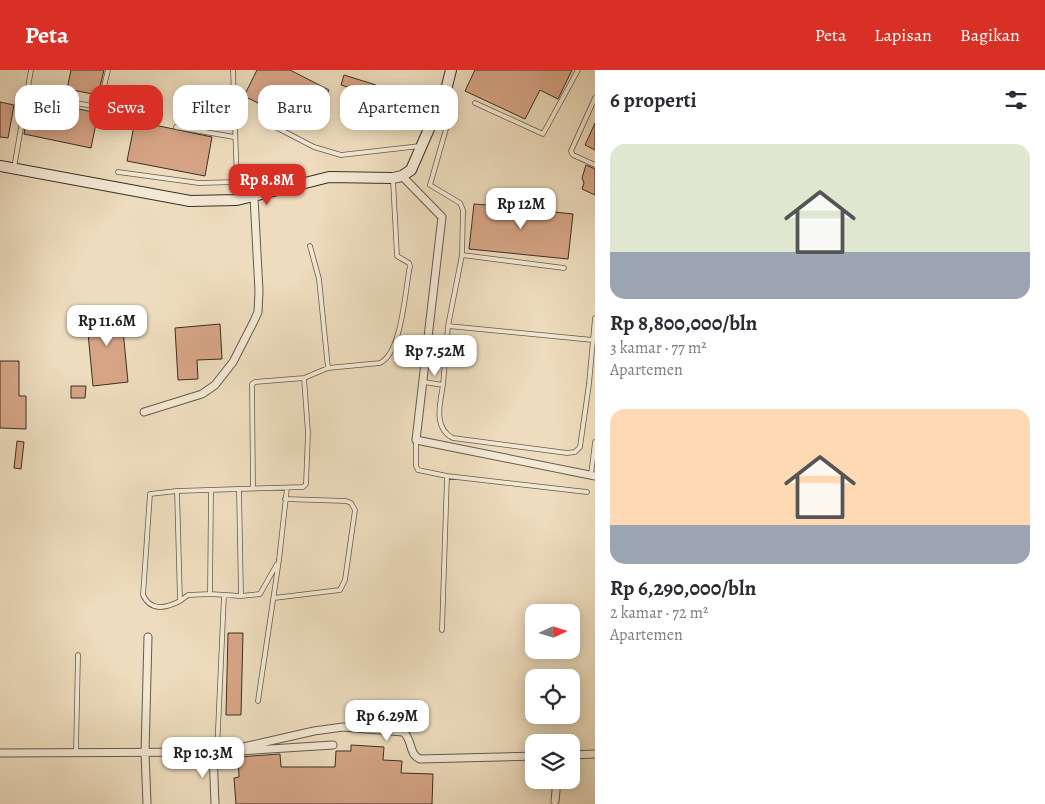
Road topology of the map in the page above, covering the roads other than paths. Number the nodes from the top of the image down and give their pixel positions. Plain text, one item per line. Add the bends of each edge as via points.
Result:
1 (32, 70) edge
2 (108, 70) edge
3 (233, 70) edge
4 (451, 70) edge
5 (578, 70) edge
6 (29, 85) edge
7 (447, 85) edge
8 (595, 98) edge
9 (79, 104) edge
10 (475, 104) dead end
11 (21, 130) edge
12 (193, 130) edge
13 (281, 130) edge
14 (429, 130) edge
15 (446, 130) edge
16 (234, 137) junction
17 (422, 146) junction
18 (595, 165) edge
19 (0, 166) edge
20 (14, 168) junction
21 (118, 172) dead end
22 (397, 177) junction
23 (236, 182) junction
24 (289, 186) junction
25 (254, 197) junction
26 (310, 246) dead end
27 (462, 255) junction
28 (564, 268) dead end
29 (595, 318) edge
30 (448, 326) junction
31 (593, 340) junction
32 (328, 368) junction
33 (304, 378) junction
34 (424, 382) junction
35 (443, 385) junction
36 (144, 412) dead end
37 (416, 440) junction
38 (595, 442) edge
39 (593, 475) edge
40 (447, 476) junction
41 (239, 488) junction
42 (253, 488) junction
43 (287, 488) junction
44 (211, 490) junction
45 (177, 491) junction
46 (587, 492) dead end
47 (285, 499) junction
48 (279, 560) junction
49 (210, 594) junction
50 (224, 595) junction
51 (241, 596) junction
52 (274, 598) junction
53 (180, 601) junction
54 (442, 630) dead end
55 (148, 637) dead end
56 (78, 655) dead end
57 (258, 701) dead end
58 (333, 745) dead end
59 (76, 751) junction
60 (218, 752) junction
61 (0, 753) edge
62 (145, 753) junction
63 (595, 754) edge
64 (580, 755) edge
65 (525, 756) edge
66 (556, 789) edge
67 (555, 801) dead end
68 (147, 804) edge
69 (215, 804) edge

1 - 6 lane
2 - 9 lane via 99,107
3 - 16 lane
4 - 7 street
5 - 10 lane via 543,134
8 - 18 lane via 571,151
11 - 20 lane
12 - 16 lane
13 - 17 lane via 314,147 341,155
14 - 17 street
15 - 27 lane via 430,185 460,203 463,210
16 - 23 lane
17 - 22 street via 411,170
19 - 20 street
20 - 25 street via 190,201
21 - 23 lane via 199,183
22 - 24 street via 329,177
22 - 32 lane via 397,256 410,266 395,345 387,360 380,363
22 - 34 street via 442,217
23 - 24 lane
24 - 25 street
25 - 36 street via 260,292 258,312 234,362 202,394
26 - 32 lane via 319,279
27 - 28 lane
27 - 30 lane
29 - 31 lane
30 - 31 lane
30 - 35 lane
31 - 35 lane via 580,447 575,452 453,438 445,434 439,409
32 - 33 lane
33 - 42 lane via 252,384
33 - 43 lane via 308,433 306,484
34 - 35 lane
34 - 37 street
37 - 39 street
37 - 40 lane via 416,468
38 - 39 lane
40 - 46 lane
40 - 54 lane
41 - 42 lane
41 - 44 lane
41 - 51 lane
42 - 43 lane
43 - 47 lane
44 - 45 lane
44 - 49 lane
45 - 53 lane
45 - 53 lane via 150,494 143,596 154,607 170,606
47 - 48 lane
47 - 52 lane via 346,501 355,510 345,580 340,590
48 - 51 lane via 260,594
48 - 52 lane
49 - 50 lane
49 - 53 lane via 188,595
50 - 51 lane
50 - 60 lane
52 - 57 lane
55 - 62 street
56 - 59 lane
58 - 60 street
59 - 61 street
59 - 62 street
60 - 62 street
60 - 65 street via 343,727 402,732 407,735 412,753 420,759
60 - 69 street
62 - 68 street
63 - 64 street
66 - 67 street

